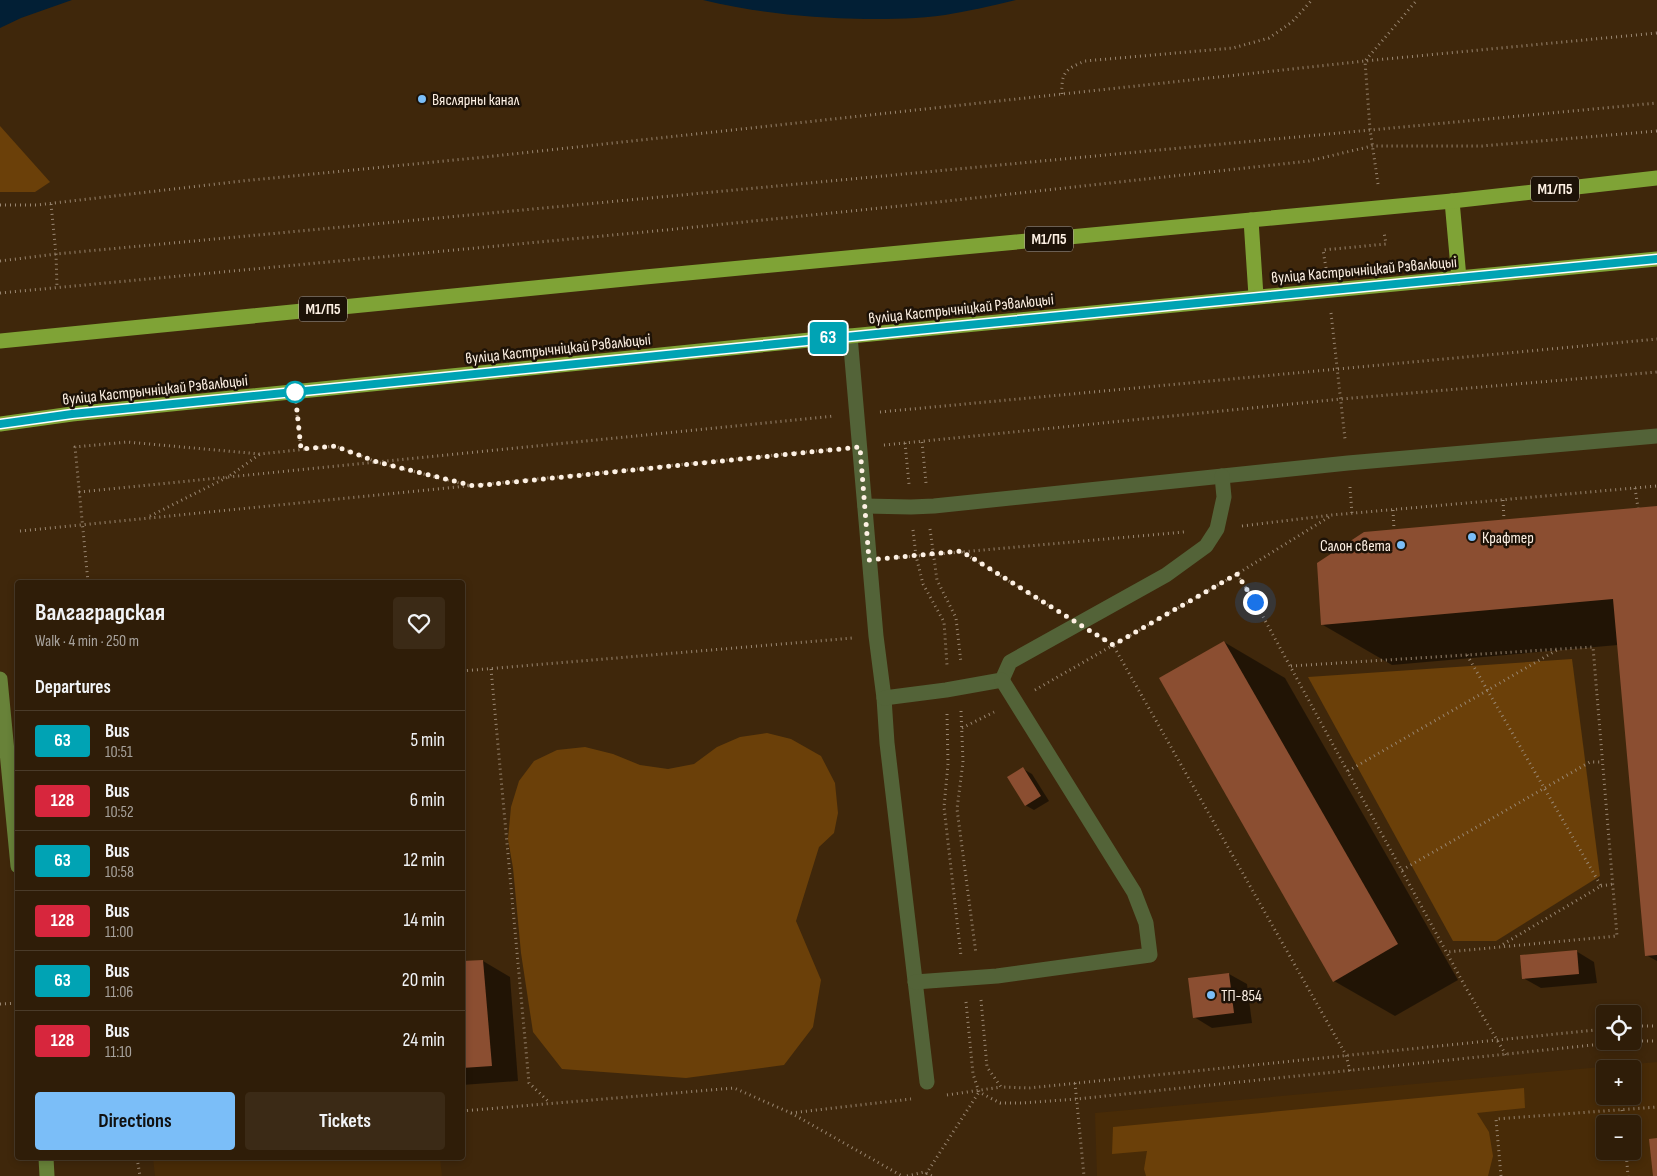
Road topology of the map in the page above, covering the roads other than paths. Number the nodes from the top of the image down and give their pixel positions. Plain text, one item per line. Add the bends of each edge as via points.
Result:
1 (1657, 178) edge
2 (1452, 201) junction
3 (1251, 220) junction
4 (1657, 259) edge
5 (1460, 278) junction
6 (1256, 296) junction
7 (850, 336) junction
8 (0, 341) edge
9 (0, 424) edge
10 (1657, 436) edge
11 (1222, 476) junction
12 (865, 506) junction
13 (0, 679) edge
14 (1002, 680) junction
15 (884, 698) junction
16 (15, 835) edge
17 (915, 982) junction
18 (927, 1082) dead end
19 (46, 1160) edge
20 (47, 1176) edge

1 - 2 highway, М1/П5
2 - 3 highway, М1/П5
2 - 5 highway
3 - 6 highway
3 - 8 highway, М1/П5
4 - 5 highway, вуліца Кастрычніцкай Рэвалюцыі
5 - 6 highway, вуліца Кастрычніцкай Рэвалюцыі
6 - 7 highway, вуліца Кастрычніцкай Рэвалюцыі
7 - 9 highway, вуліца Кастрычніцкай Рэвалюцыі via 72,414
7 - 12 lane
10 - 11 lane
11 - 12 lane via 934,506
11 - 14 lane via 1224,497 1216,529 1206,546 1166,575 1010,662
12 - 15 lane
13 - 16 main road
14 - 15 lane
14 - 17 lane via 1134,892 1146,923 1150,955 997,976
15 - 17 lane
17 - 18 lane
19 - 20 main road

